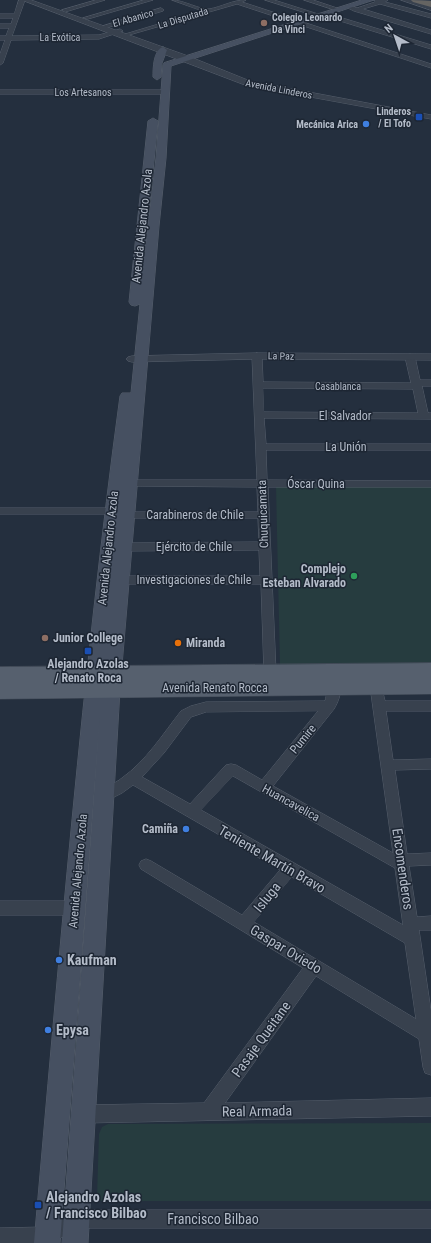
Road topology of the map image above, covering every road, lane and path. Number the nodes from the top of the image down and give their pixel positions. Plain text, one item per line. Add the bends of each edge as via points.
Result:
1 (24, 0) edge
2 (36, 0) edge
3 (87, 0) edge
4 (102, 0) edge
5 (133, 0) edge
6 (150, 0) edge
7 (175, 0) edge
8 (194, 0) edge
9 (268, 0) edge
10 (311, 0) edge
11 (358, 0) edge
12 (370, 0) edge
13 (404, 0) edge
14 (416, 0) edge
15 (240, 1) edge
16 (380, 1) edge
17 (93, 2) junction
18 (140, 3) junction
19 (431, 4) edge
20 (217, 8) junction
21 (353, 8) junction
22 (431, 8) edge
23 (337, 9) junction
24 (65, 10) junction
25 (208, 11) junction
26 (167, 12) junction
27 (315, 14) junction
28 (326, 14) junction
29 (0, 16) edge
30 (17, 16) junction
31 (431, 16) edge
32 (334, 17) junction
33 (86, 18) junction
34 (184, 18) junction
35 (301, 23) junction
36 (0, 26) edge
37 (14, 26) junction
38 (106, 26) junction
39 (431, 27) edge
40 (424, 30) junction
41 (431, 32) edge
42 (124, 35) junction
43 (0, 38) edge
44 (9, 38) junction
45 (401, 38) junction
46 (431, 47) edge
47 (374, 48) junction
48 (162, 50) junction
49 (182, 57) junction
50 (0, 63) edge
51 (158, 63) junction
52 (431, 66) edge
53 (0, 92) edge
54 (161, 92) junction
55 (431, 117) edge
56 (257, 356) junction
57 (410, 356) junction
58 (431, 357) edge
59 (137, 358) junction
60 (431, 383) edge
61 (258, 385) junction
62 (417, 385) junction
63 (259, 415) junction
64 (427, 416) edge
65 (261, 447) junction
66 (431, 448) edge
67 (130, 483) junction
68 (262, 484) junction
69 (431, 484) edge
70 (111, 510) junction
71 (0, 511) edge
72 (127, 515) junction
73 (264, 515) junction
74 (265, 546) junction
75 (124, 547) junction
76 (121, 580) junction
77 (266, 580) junction
78 (431, 671) edge
79 (270, 672) junction
80 (0, 675) edge
81 (103, 681) junction
82 (431, 686) edge
83 (377, 688) junction
84 (0, 691) edge
85 (332, 697) junction
86 (431, 706) edge
87 (431, 764) edge
88 (388, 765) junction
89 (133, 778) junction
90 (264, 788) junction
91 (104, 796) junction
92 (191, 812) junction
93 (431, 859) edge
94 (402, 862) junction
95 (146, 865) dead end
96 (289, 869) junction
97 (0, 908) edge
98 (74, 908) junction
99 (244, 924) junction
100 (410, 924) junction
101 (431, 924) edge
102 (413, 939) junction
103 (314, 966) junction
104 (426, 1034) junction
105 (431, 1067) edge
106 (431, 1107) edge
107 (208, 1112) junction
108 (83, 1114) junction
109 (76, 1219) junction
110 (431, 1219) edge
111 (0, 1237) edge
112 (47, 1239) edge
113 (75, 1243) edge

1 - 30 street
1 - 42 street, Avenida Linderos
2 - 24 street, Avenida Linderos
3 - 17 street
4 - 17 street
5 - 18 street
6 - 18 street
7 - 25 street
8 - 20 street
9 - 27 street
10 - 23 street
11 - 23 main road, Avenida Alejandro Azola
12 - 21 main road, Avenida Alejandro Azola
13 - 22 street
14 - 19 highway
15 - 20 street, La Disputada
15 - 35 street
16 - 21 street, Avenida Alejandro Azola
16 - 31 street
17 - 24 street
18 - 26 street
18 - 33 street
20 - 25 street, La Disputada
21 - 23 main road, Avenida Alejandro Azola
21 - 32 street, Avenida Alejandro Azola
21 - 40 street
23 - 27 main road, Avenida Alejandro Azola
23 - 28 main road, Avenida Alejandro Azola
24 - 33 street, Avenida Linderos
25 - 34 street, La Disputada
26 - 34 street
26 - 38 street, El Abanico
27 - 35 main road, Avenida Alejandro Azola
28 - 32 street
28 - 35 main road, Avenida Alejandro Azola
29 - 30 street
30 - 37 street
32 - 35 street, Avenida Alejandro Azola
32 - 45 street
33 - 38 street, Avenida Linderos
34 - 42 street, La Disputada
35 - 47 street
35 - 49 main road, Avenida Alejandro Azola
36 - 37 street
37 - 44 street
38 - 42 street, Avenida Linderos
39 - 40 street
40 - 41 street
40 - 45 street
42 - 44 street, La Exótica
42 - 48 street, Avenida Linderos
43 - 44 street, La Exótica
44 - 50 street
45 - 46 street
45 - 47 street
47 - 52 street
48 - 49 street, Avenida Linderos
48 - 51 main road
49 - 51 main road, Avenida Alejandro Azola
49 - 54 main road, Avenida Alejandro Azola via 167,65
49 - 55 street, Avenida Linderos via 248,83
51 - 54 main road, Avenida Alejandro Azola
53 - 54 street, Los Artesanos
54 - 59 main road, Avenida Alejandro Azola via 158,192
56 - 57 street, La Paz
56 - 59 street, La Paz
56 - 61 street, Chuquicamata
57 - 58 street, La Paz
57 - 62 street
59 - 67 main road, Avenida Alejandro Azola
59 - 70 main road, Avenida Alejandro Azola
60 - 62 street, Casablanca
61 - 62 street, Casablanca
61 - 63 street, Chuquicamata
62 - 64 street
63 - 64 street, El Salvador
63 - 65 street, Chuquicamata
65 - 66 street, La Unión
65 - 68 street, Chuquicamata
67 - 68 street, Óscar Quina
67 - 72 main road, Avenida Alejandro Azola
68 - 69 street, Óscar Quina
68 - 73 street, Chuquicamata
70 - 71 street
70 - 81 main road, Avenida Alejandro Azola
72 - 73 street, Carabineros de Chile
72 - 75 main road, Avenida Alejandro Azola
73 - 74 street, Chuquicamata
74 - 75 street, Ejército de Chile
74 - 77 street, Chuquicamata
75 - 76 main road, Avenida Alejandro Azola
76 - 77 street, Investigaciones de Chile
76 - 81 main road, Avenida Alejandro Azola
77 - 79 street, Chuquicamata
78 - 83 main road, Avenida Renato Rocca
79 - 81 main road, Avenida Renato Rocca
79 - 83 main road, Avenida Renato Rocca
80 - 81 main road, Avenida Renato Rocca
81 - 84 main road, Avenida Renato Rocca
81 - 85 main road, Avenida Renato Rocca
81 - 91 main road, Avenida Alejandro Azola
81 - 98 main road, Avenida Alejandro Azola
82 - 83 main road, Avenida Renato Rocca
83 - 85 main road, Avenida Renato Rocca
83 - 86 street, Avenida Renato Rocca
83 - 88 street, Encomenderos
85 - 89 street, Avenida Renato Rocca via 196,709 186,714
85 - 90 street, Pumire
87 - 88 street
88 - 94 street, Encomenderos
89 - 91 street, Avenida Renato Rocca
89 - 92 street, Teniente Martín Bravo
90 - 92 street, Huancavelica via 231,769
90 - 94 street, Huancavelica
91 - 108 main road, Avenida Alejandro Azola
92 - 96 street, Teniente Martín Bravo
93 - 94 street
94 - 100 street, Encomenderos
95 - 99 street, Gaspar Oviedo
96 - 99 street, Isluga
96 - 102 street, Teniente Martín Bravo
97 - 98 street
98 - 112 main road, Avenida Alejandro Azola
99 - 103 street, Gaspar Oviedo
100 - 101 street
100 - 102 street, Encomenderos
102 - 104 street, Encomenderos
103 - 104 street, Gaspar Oviedo
103 - 107 street, Pasaje Queitane
104 - 105 street, Encomenderos
106 - 107 street, Real Armada
107 - 108 street, Real Armada
108 - 109 main road, Avenida Alejandro Azola
109 - 110 street, Francisco Bilbao
109 - 112 street
109 - 113 main road, Avenida Alejandro Azola
111 - 112 street

